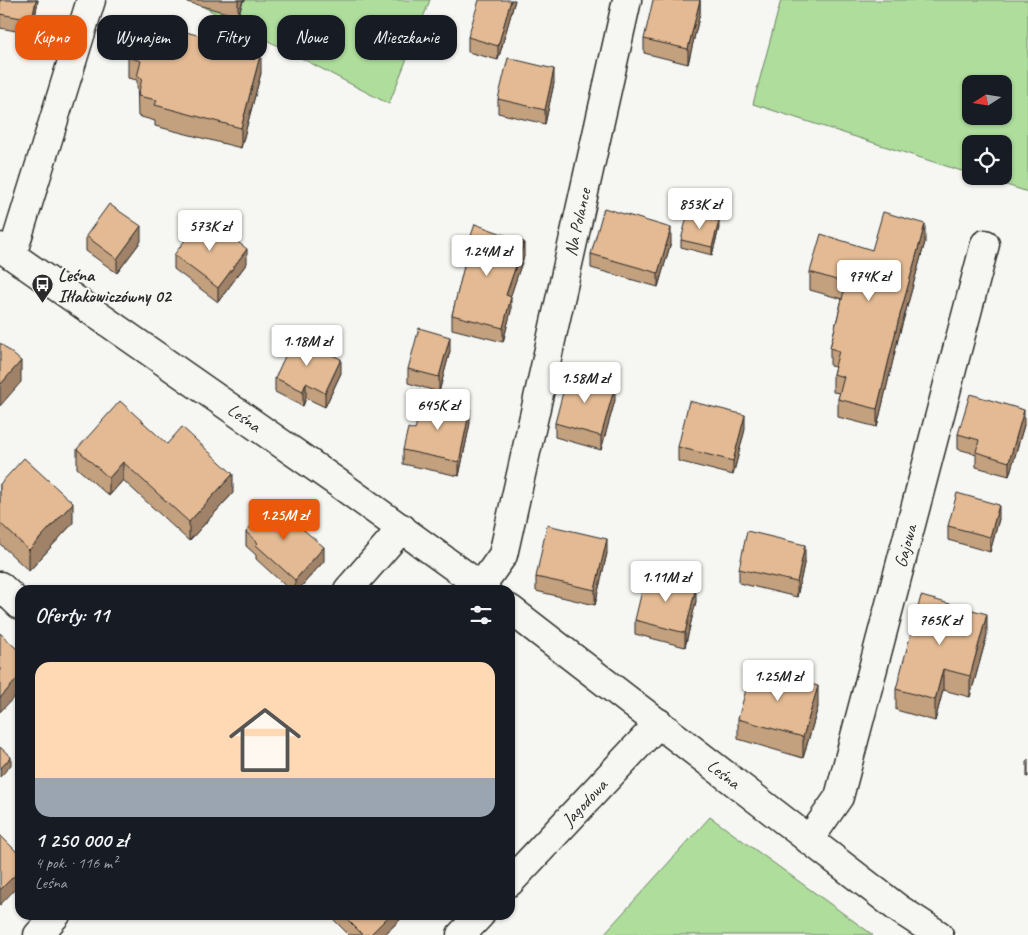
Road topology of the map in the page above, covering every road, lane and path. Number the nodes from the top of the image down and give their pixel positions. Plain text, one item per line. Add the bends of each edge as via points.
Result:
1 (91, 0) edge
2 (626, 0) edge
3 (986, 244) dead end
4 (6, 251) edge
5 (402, 528) junction
6 (352, 585) edge
7 (479, 585) edge
8 (485, 585) edge
9 (0, 586) edge
10 (15, 600) edge
11 (515, 613) edge
12 (659, 723) junction
13 (809, 840) junction
14 (515, 877) edge
15 (475, 920) edge
16 (461, 935) edge
17 (939, 935) edge

1 - 4 street
2 - 8 street, Na Polance via 503,555
3 - 13 street, Gajowa via 839,796
4 - 5 street, Leśna
5 - 6 street
5 - 7 street, Leśna
9 - 10 street
11 - 12 street, Leśna
12 - 13 street, Leśna
12 - 14 street, Jagodowa
13 - 17 street, Leśna via 898,909
15 - 16 street

